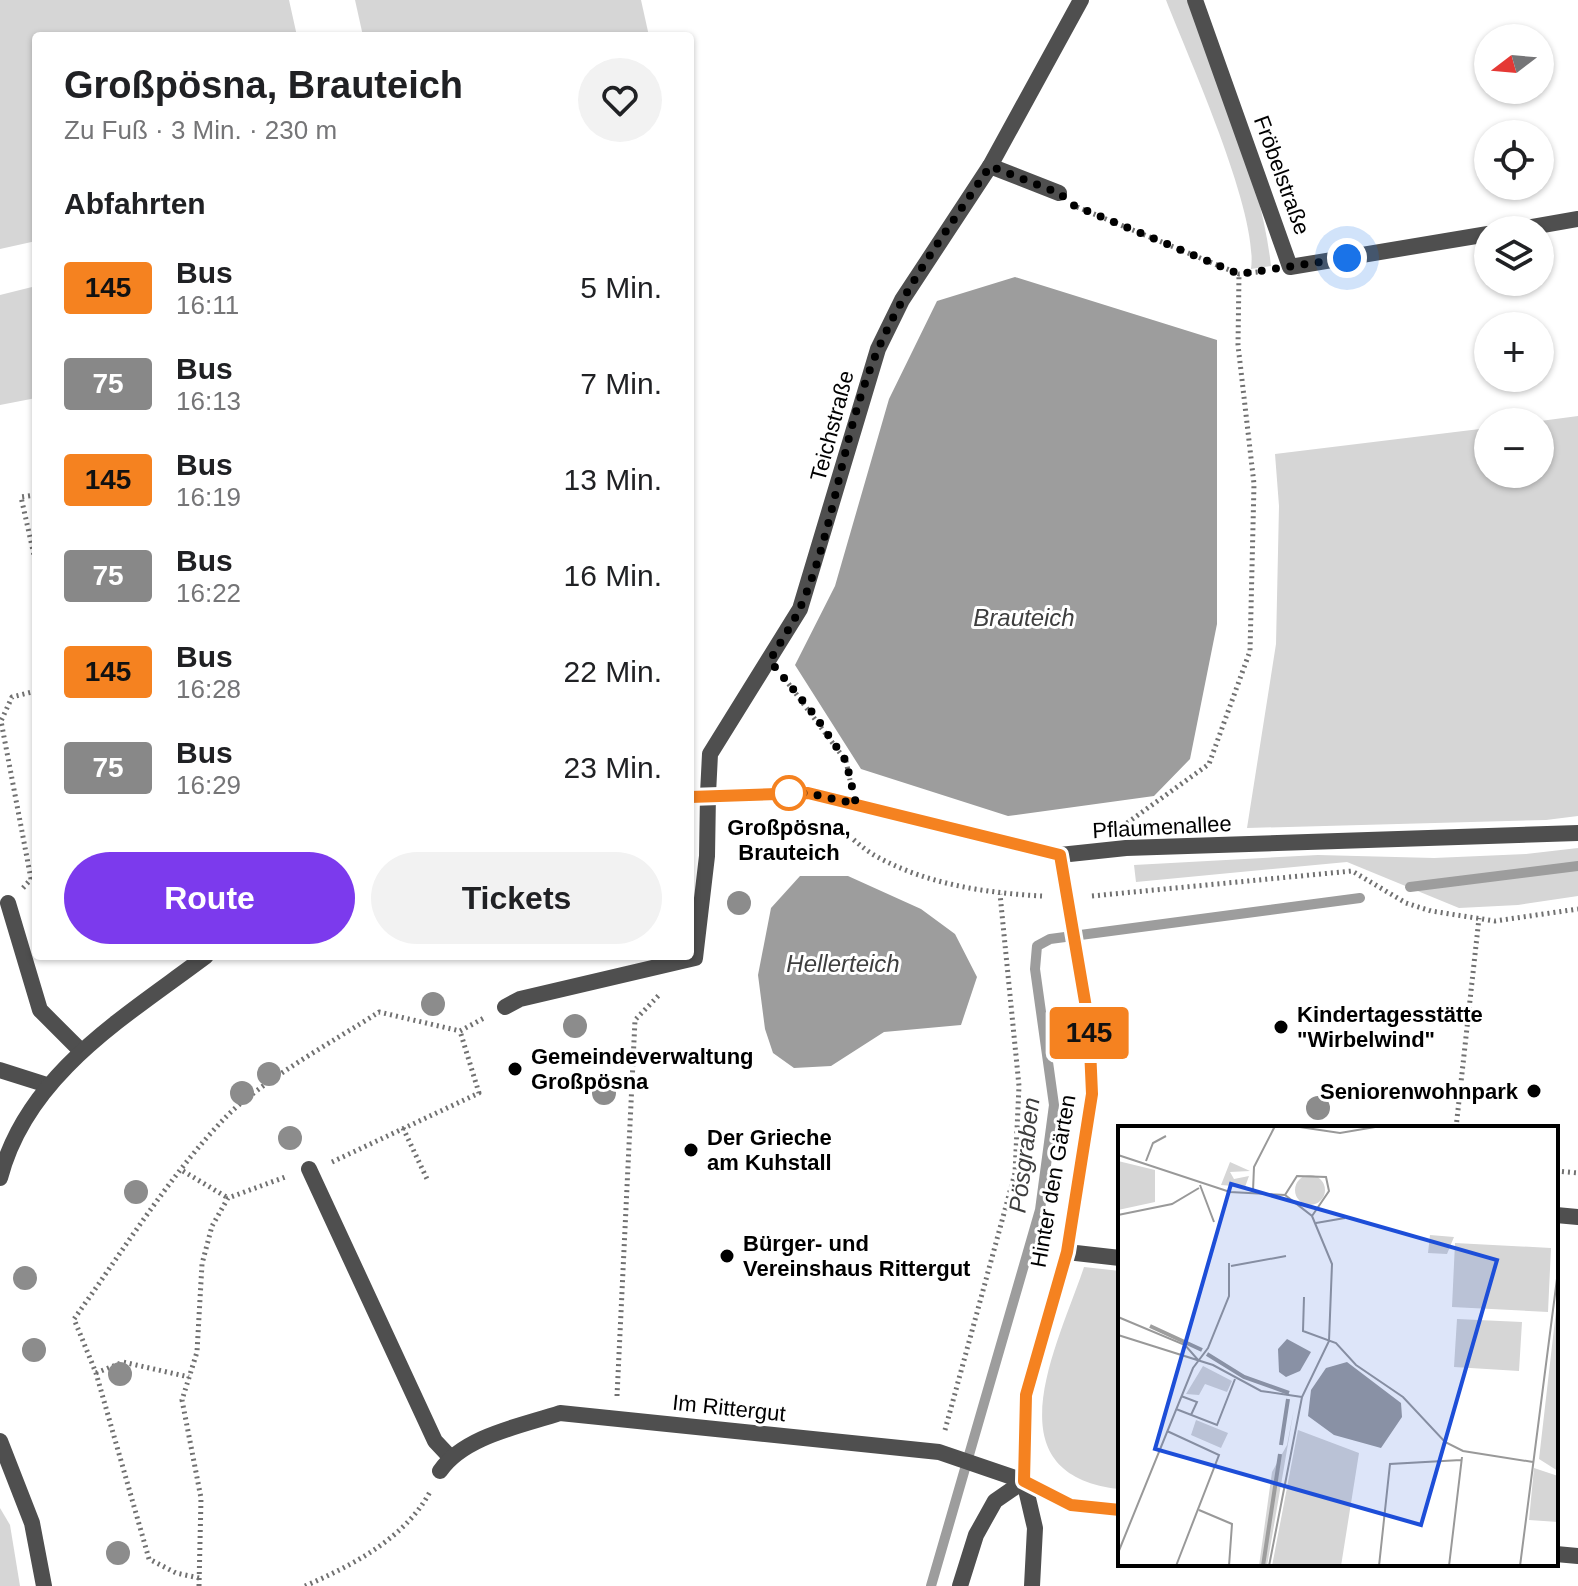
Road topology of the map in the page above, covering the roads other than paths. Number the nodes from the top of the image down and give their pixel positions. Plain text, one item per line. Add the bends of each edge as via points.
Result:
1 (1081, 0) edge
2 (1195, 0) edge
3 (990, 166) junction
4 (1059, 193) road end
5 (1578, 219) edge
6 (1554, 223) edge
7 (1474, 236) edge
8 (708, 794) junction
9 (694, 796) edge
10 (1578, 833) edge
11 (1060, 855) junction
12 (8, 903) road end
13 (694, 958) edge
14 (201, 960) edge
15 (686, 960) edge
16 (505, 1007) dead end
17 (81, 1051) junction
18 (0, 1070) edge
19 (47, 1085) junction
20 (309, 1169) road end
21 (0, 1178) edge
22 (1558, 1215) edge
23 (1578, 1217) edge
24 (1067, 1252) junction
25 (1118, 1258) edge
26 (1, 1448) edge
27 (450, 1457) junction
28 (440, 1471) road end
29 (1024, 1481) junction
30 (1118, 1510) edge
31 (1558, 1554) edge
32 (1578, 1556) edge
33 (44, 1586) edge
34 (960, 1586) edge
35 (1032, 1586) edge

1 - 3 street, Teichstraße
2 - 7 street, Fröbelstraße via 1290,267
3 - 4 street
3 - 8 street, Teichstraße via 902,300 878,349 800,609 710,754
5 - 6 street
8 - 9 street, Pflaumenallee
8 - 11 street, Pflaumenallee via 808,793
8 - 13 street via 707,856
10 - 11 street, Pflaumenallee via 1126,848
11 - 24 street, Hinter den Gärten via 1089,1025 1092,1094
12 - 17 street via 40,1010
14 - 17 street
15 - 16 street
17 - 19 street
18 - 19 street
19 - 21 street via 8,1147
20 - 27 street via 435,1441
22 - 23 street
24 - 25 street
24 - 29 street, Hinter den Gärten via 1026,1395
26 - 33 street via 32,1523
27 - 28 street, Im Rittergut
27 - 29 street, Im Rittergut via 500,1432 560,1413 945,1453
29 - 30 street, Im Rittergut via 1071,1505
29 - 34 street via 995,1501 976,1535
29 - 35 street, Hinter den Gärten via 1035,1528
31 - 32 street

